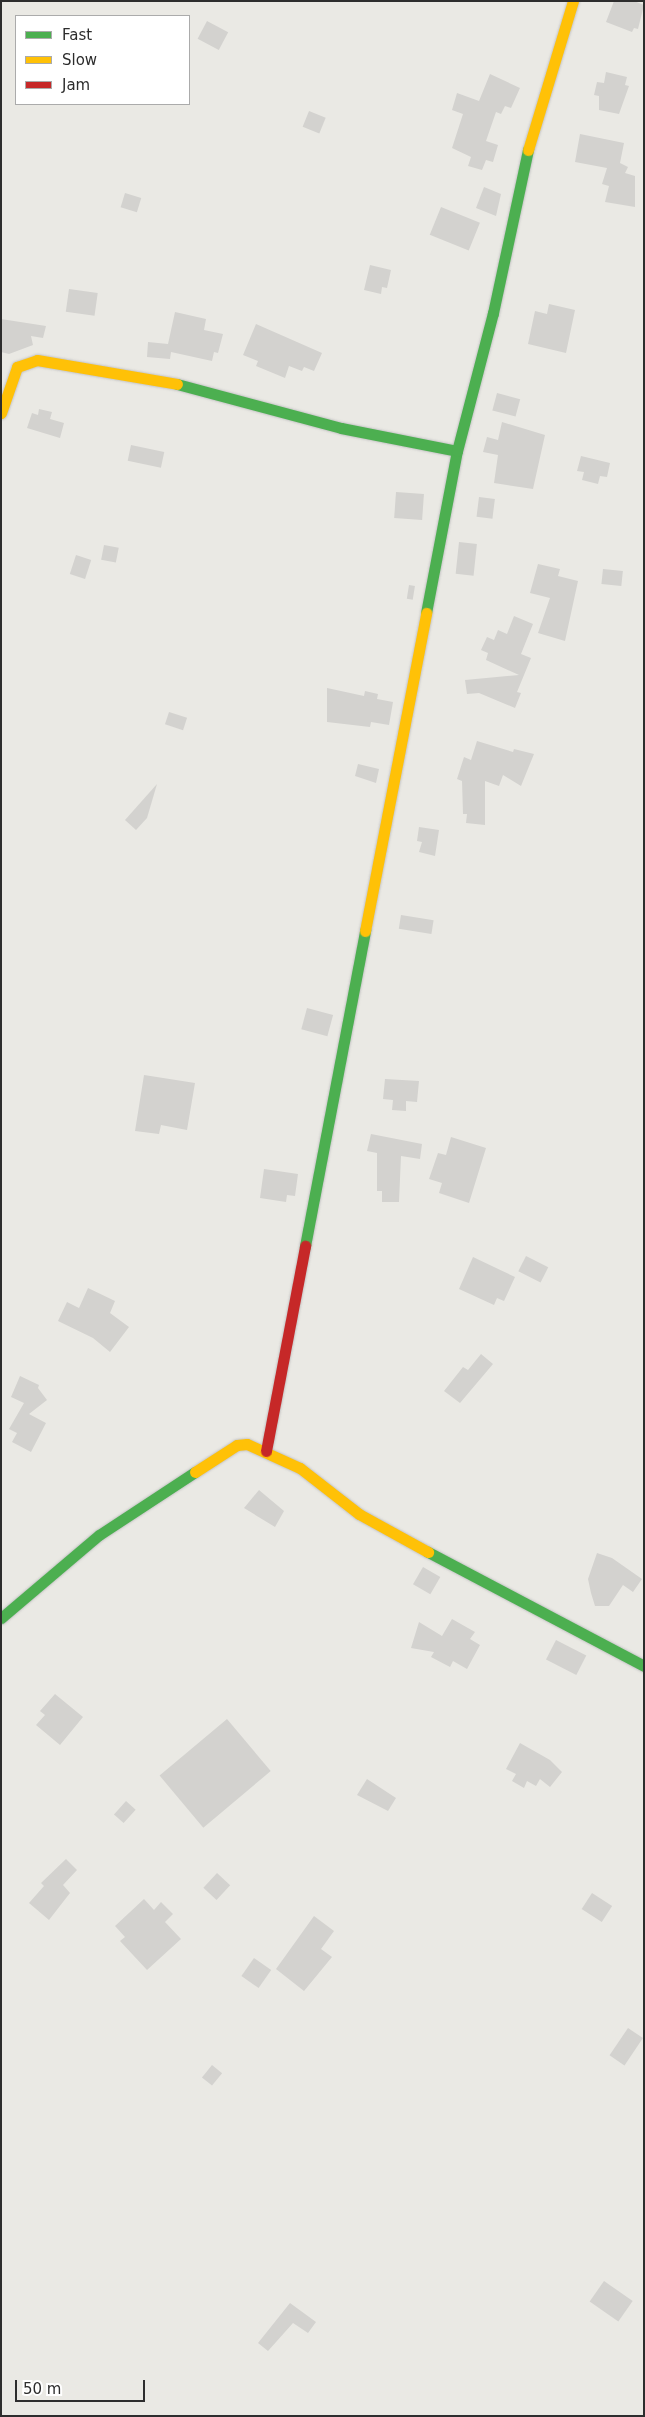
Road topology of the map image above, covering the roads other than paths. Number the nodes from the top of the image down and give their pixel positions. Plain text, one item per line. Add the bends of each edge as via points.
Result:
1 (573, 1) edge
2 (1, 413) edge
3 (457, 451) junction
4 (266, 1451) junction
5 (1, 1618) edge
6 (644, 1666) edge

1 - 3 street via 522,172 493,313
2 - 3 street via 17,366 37,360 54,361 157,378 341,428
3 - 4 street
4 - 5 street via 247,1444 237,1445 99,1535
4 - 6 street via 300,1468 359,1514 567,1628

